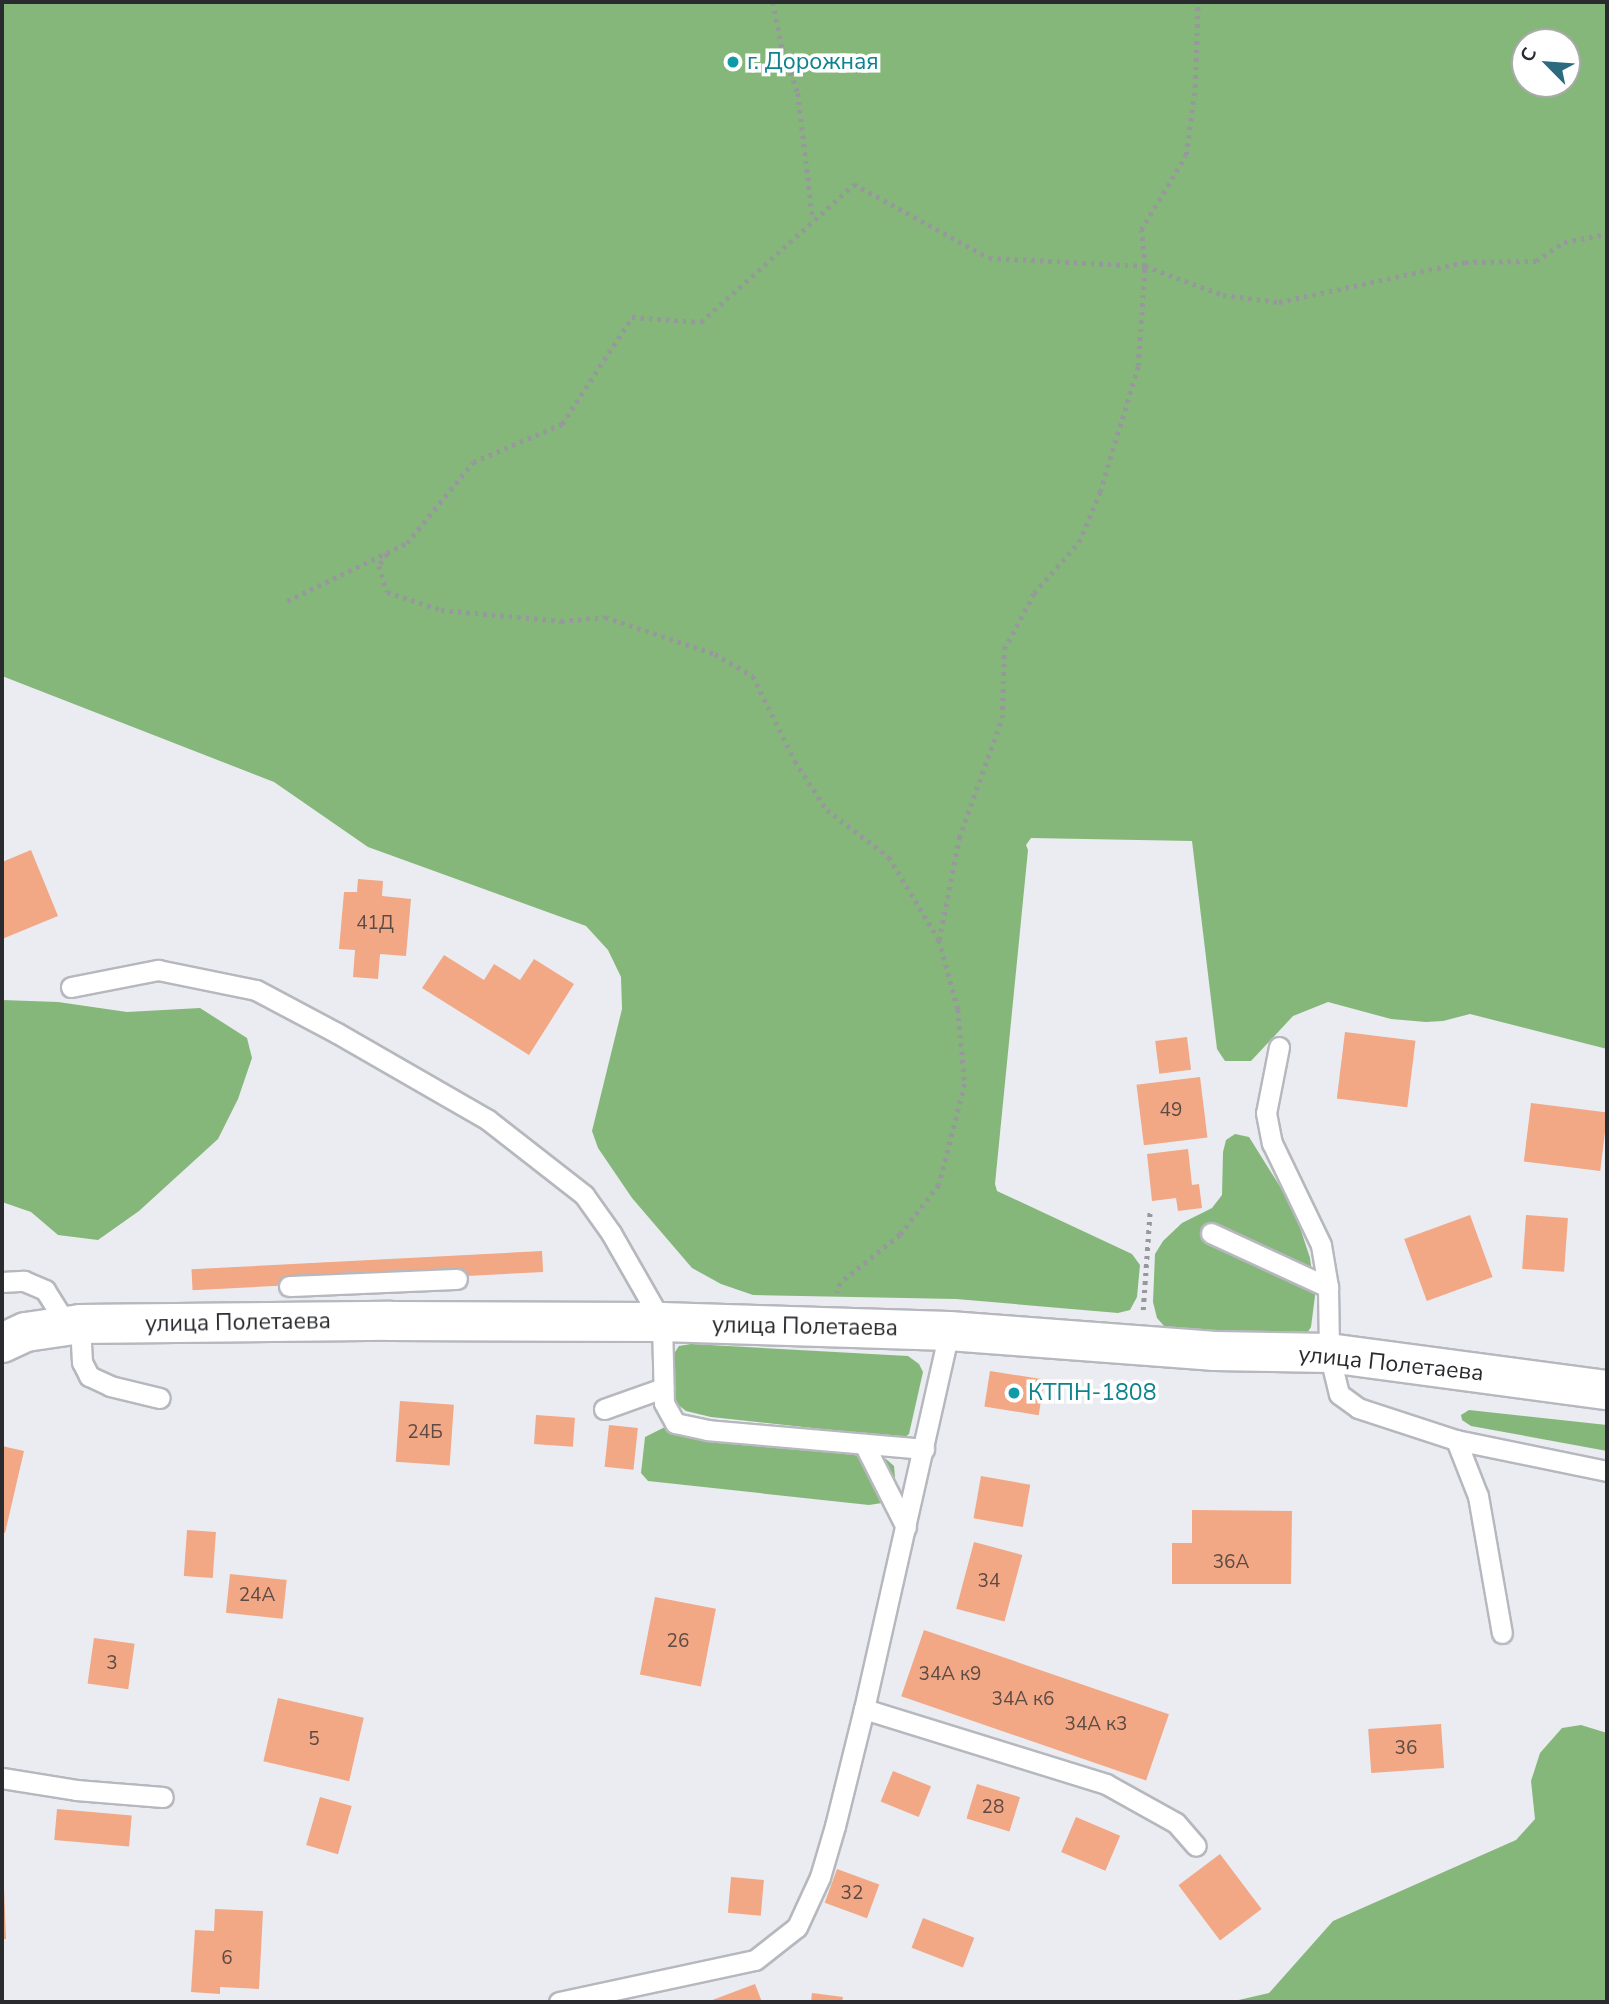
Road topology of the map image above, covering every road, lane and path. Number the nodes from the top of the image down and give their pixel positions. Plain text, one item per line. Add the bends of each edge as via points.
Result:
1 (773, 2) edge
2 (1198, 2) edge
3 (813, 220) junction
4 (1607, 234) edge
5 (1145, 266) junction
6 (387, 553) junction
7 (287, 601) dead end
8 (939, 940) junction
9 (71, 987) dead end
10 (1279, 1047) dead end
11 (1150, 1210) dead end
12 (1211, 1233) dead end
13 (457, 1279) dead end
14 (2, 1282) edge
15 (390, 1283) junction
16 (289, 1286) dead end
17 (1328, 1287) junction
18 (1142, 1317) dead end
19 (390, 1321) junction
20 (662, 1322) junction
21 (73, 1325) junction
22 (832, 1328) junction
23 (949, 1331) junction
24 (2, 1343) edge
25 (1329, 1353) junction
26 (663, 1388) junction
27 (1607, 1390) edge
28 (160, 1398) dead end
29 (604, 1409) dead end
30 (1456, 1440) junction
31 (864, 1444) junction
32 (924, 1449) junction
33 (1607, 1471) edge
34 (906, 1527) junction
35 (1502, 1633) dead end
36 (864, 1709) junction
37 (2, 1778) edge
38 (163, 1797) dead end
39 (1196, 1846) dead end
40 (559, 2002) edge

1 - 3 path via 782,48 798,93
2 - 5 path via 1195,88 1186,155 1141,230
3 - 5 path via 854,184 989,258
3 - 6 path via 701,322 632,317 562,424 473,462 407,543
4 - 5 path via 1564,242 1536,261 1465,262 1279,302 1223,295
5 - 8 path via 1138,366 1100,492 1079,542 1034,593 1004,649 1002,718 959,838
6 - 7 path
6 - 8 path via 379,566 387,592 397,596 454,611 561,621 605,617 715,654 753,676 795,761 827,810 889,857
8 - 22 path via 958,1009 965,1084 953,1138 939,1185 900,1235 840,1283
9 - 20 lane via 158,970 193,975 256,990 337,1032 488,1120 584,1195
10 - 17 lane via 1266,1113 1272,1143 1321,1245
11 - 18 path
12 - 17 lane
13 - 15 lane
14 - 21 lane via 24,1281 45,1290
15 - 16 lane
15 - 19 lane
17 - 25 lane
19 - 20 street, улица Полетаева
19 - 21 street, улица Полетаева
20 - 22 street, улица Полетаева
20 - 26 lane
21 - 24 street, улица Полетаева via 26,1332
21 - 28 lane via 89,1377
22 - 23 street, улица Полетаева
23 - 25 street, улица Полетаева via 1215,1351
23 - 32 lane
25 - 27 street, улица Полетаева
25 - 30 lane via 1339,1394 1358,1408
26 - 29 lane
26 - 31 lane via 664,1403 675,1423
30 - 33 lane
30 - 35 lane via 1478,1496
31 - 32 lane
31 - 34 lane
32 - 34 lane
34 - 36 lane
36 - 39 lane via 1106,1784 1176,1823
36 - 40 lane via 820,1877 797,1927 755,1960
37 - 38 lane

